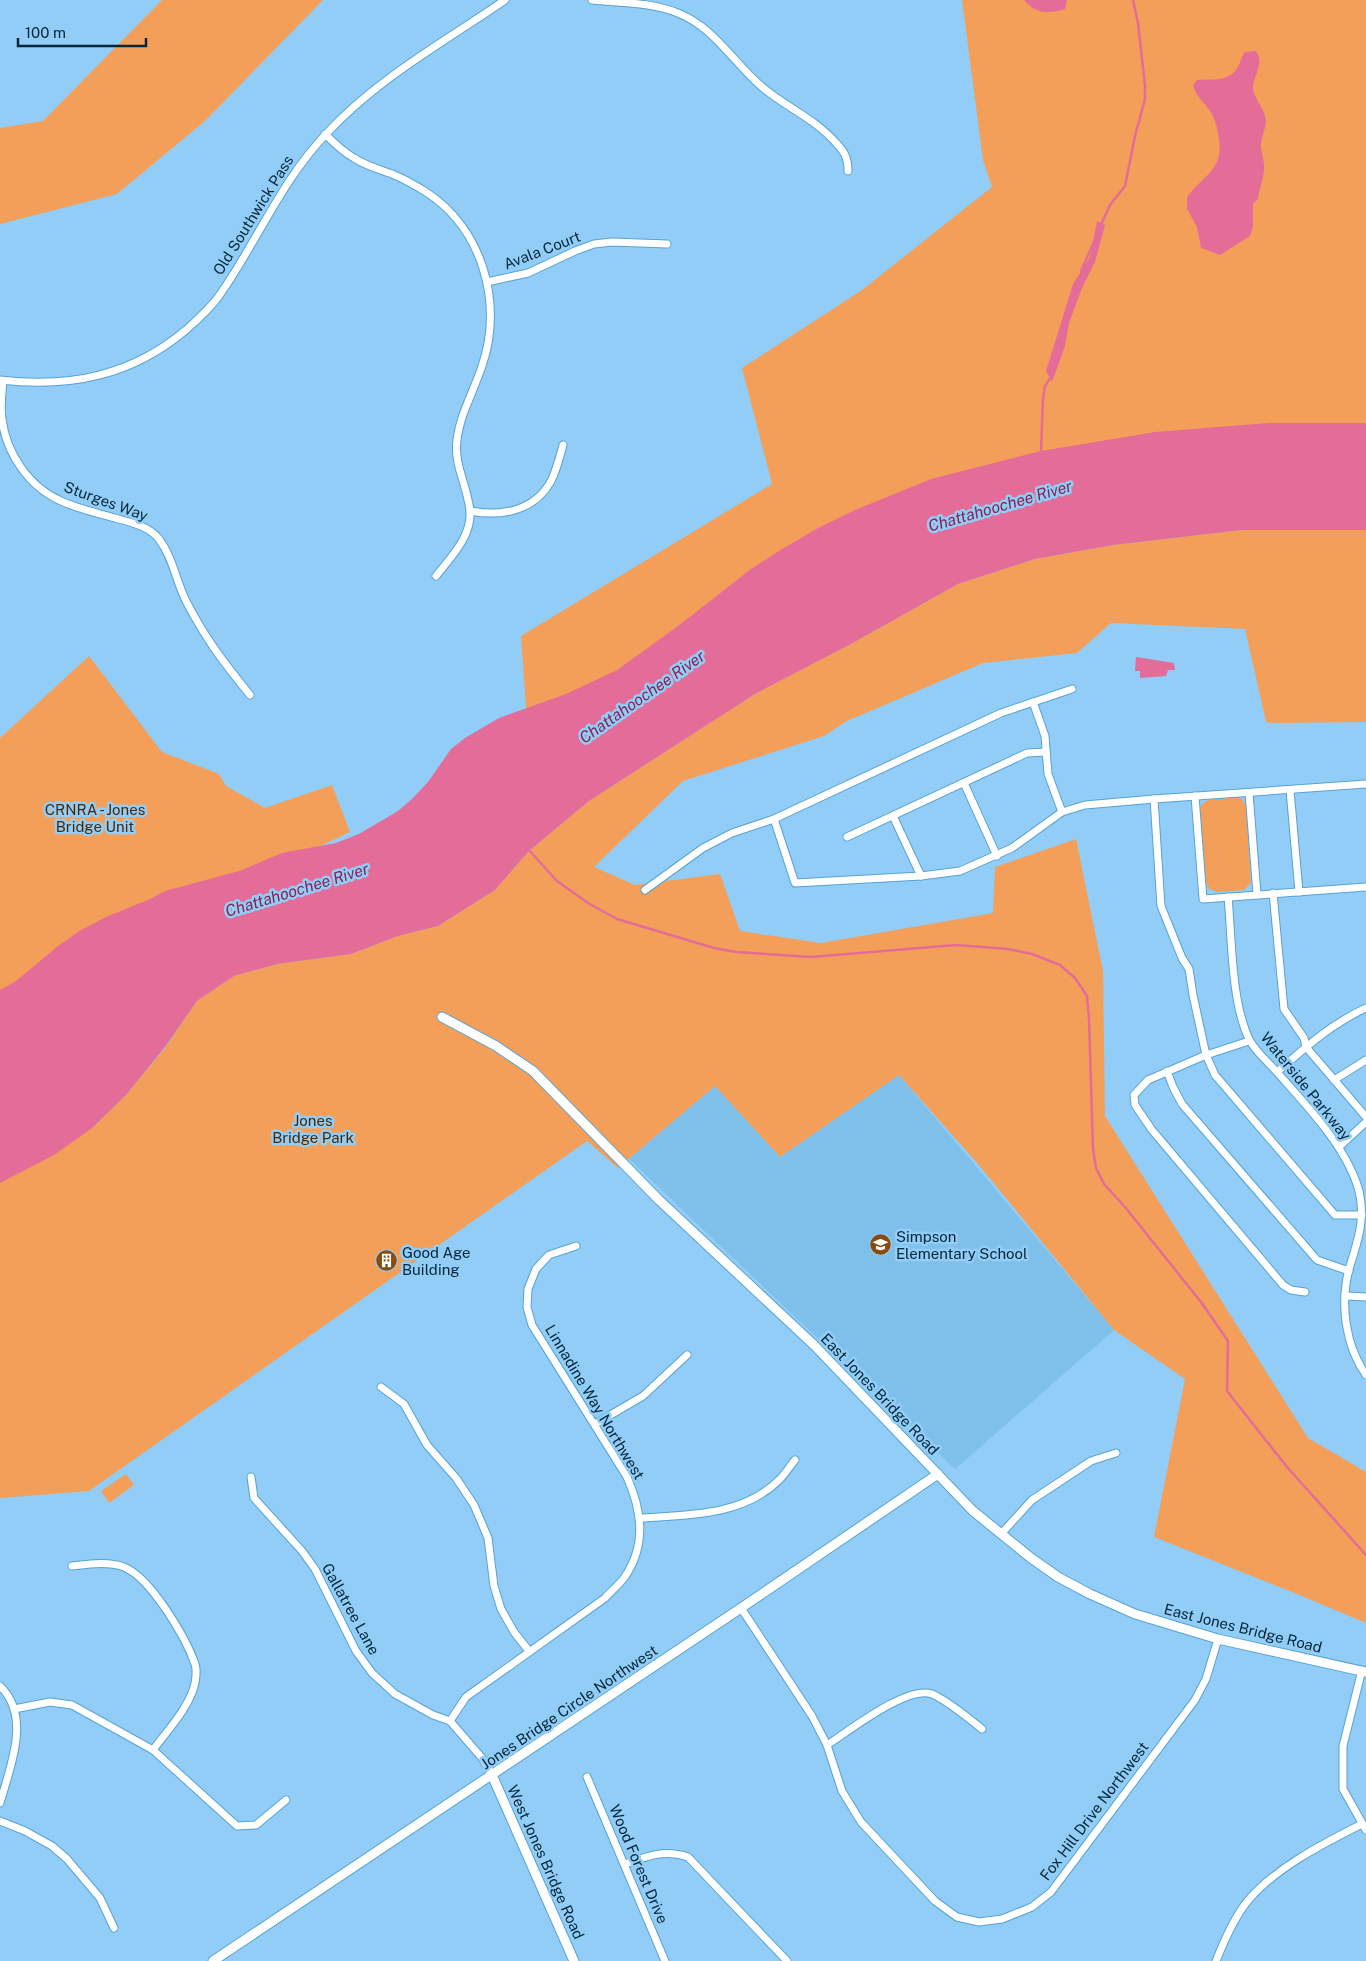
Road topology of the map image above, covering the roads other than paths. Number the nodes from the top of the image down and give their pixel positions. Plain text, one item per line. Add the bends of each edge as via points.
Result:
1 (505, 0) edge
2 (592, 0) edge
3 (325, 134) junction
4 (848, 171) dead end
5 (667, 244) dead end
6 (487, 282) junction
7 (1, 380) edge
8 (563, 445) dead end
9 (470, 511) junction
10 (436, 576) dead end
11 (1072, 689) dead end
12 (250, 695) dead end
13 (1033, 702) junction
14 (1046, 752) junction
15 (964, 783) junction
16 (1366, 784) edge
17 (1290, 790) junction
18 (1249, 793) junction
19 (1196, 796) junction
20 (1154, 799) junction
21 (1062, 812) junction
22 (893, 816) junction
23 (774, 818) junction
24 (847, 837) dead end
25 (997, 856) junction
26 (921, 876) junction
27 (1366, 887) edge
28 (645, 890) dead end
29 (1299, 892) junction
30 (1273, 893) junction
31 (1257, 894) junction
32 (1228, 897) junction
33 (1366, 1008) edge
34 (442, 1017) dead end
35 (1249, 1041) junction
36 (1306, 1046) junction
37 (1206, 1055) junction
38 (1366, 1060) edge
39 (1166, 1071) junction
40 (1277, 1072) junction
41 (1334, 1080) junction
42 (1366, 1117) edge
43 (1366, 1122) edge
44 (1339, 1147) junction
45 (1362, 1215) junction
46 (576, 1246) dead end
47 (1349, 1271) junction
48 (1305, 1292) dead end
49 (1346, 1296) junction
50 (1366, 1297) edge
51 (687, 1355) dead end
52 (1366, 1375) edge
53 (380, 1387) dead end
54 (595, 1424) junction
55 (1116, 1453) dead end
56 (795, 1460) dead end
57 (938, 1474) junction
58 (251, 1477) dead end
59 (640, 1518) junction
60 (1000, 1534) junction
61 (72, 1566) dead end
62 (741, 1608) junction
63 (1218, 1639) junction
64 (529, 1651) junction
65 (1364, 1671) edge
66 (0, 1686) edge
67 (14, 1709) junction
68 (450, 1721) junction
69 (982, 1729) dead end
70 (827, 1745) junction
71 (153, 1750) junction
72 (492, 1775) junction
73 (587, 1777) dead end
74 (286, 1800) dead end
75 (0, 1803) edge
76 (0, 1821) edge
77 (1364, 1827) edge
78 (625, 1864) junction
79 (114, 1928) dead end
80 (213, 1961) edge
81 (574, 1961) edge
82 (665, 1961) edge
83 (786, 1961) edge
84 (1216, 1961) edge

1 - 3 street, Old Southwick Pass via 386,79
2 - 4 street via 660,7 700,24 761,86 836,143 846,156
3 - 6 street via 353,158 409,182 443,205 472,240
3 - 7 street, Old Southwick Pass via 282,189 220,294 200,318 176,338 139,362 100,376 54,383
5 - 6 street, Avala Court via 594,244 528,273
6 - 9 street via 490,309 488,346 456,441 458,464
7 - 12 street, Sturges Way via 4,432 11,453 25,473 61,501 132,523 156,535 170,558 185,599 204,636
8 - 9 street via 551,481 533,501 502,514
9 - 10 street via 467,533
11 - 13 street
13 - 14 street via 1045,736
13 - 23 street via 1001,713
14 - 15 street via 1027,753
14 - 21 street via 1048,774
15 - 22 street
15 - 25 street
16 - 17 street
17 - 18 street
17 - 29 street
18 - 19 street
18 - 31 street
19 - 20 street
19 - 32 street via 1202,899
20 - 21 street via 1085,805
20 - 37 street via 1161,906 1189,969
21 - 25 street
22 - 24 street
22 - 26 street
23 - 26 street via 795,883
23 - 28 street via 702,848
25 - 26 street via 960,872
27 - 29 street
29 - 30 street
30 - 31 street
30 - 36 street via 1284,1008
31 - 32 street
32 - 35 street, Waterside Parkway via 1236,986
33 - 36 street via 1344,1018
34 - 57 street, East Jones Bridge Road via 533,1070 659,1200 814,1345
35 - 37 street
35 - 40 street, Waterside Parkway
36 - 40 street
36 - 41 street
37 - 39 street
37 - 45 street via 1214,1075 1335,1215
38 - 41 street
39 - 47 street via 1182,1104 1316,1260
39 - 48 street via 1148,1080 1134,1095 1135,1105 1152,1130 1283,1286
40 - 44 street, Waterside Parkway
41 - 42 street
43 - 44 street
44 - 45 street, Waterside Parkway via 1360,1193
45 - 47 street, Waterside Parkway via 1361,1235
46 - 54 street, Linnadine Way Northwest via 549,1255 536,1269 528,1288 527,1307 532,1325
47 - 49 street, Waterside Parkway
49 - 50 street
49 - 52 street, Waterside Parkway via 1350,1345
51 - 54 street via 643,1396
53 - 64 street via 404,1404 427,1445 474,1505 488,1538 494,1586 501,1609
54 - 59 street, Linnadine Way Northwest via 627,1477 636,1497
55 - 60 street via 1091,1461 1032,1500
56 - 59 street via 780,1480 742,1503 706,1513
57 - 60 street, East Jones Bridge Road
57 - 62 street, Jones Bridge Circle Northwest
58 - 68 street, Gallatree Lane via 254,1498 315,1569 356,1651 372,1673 395,1694
59 - 64 street, Linnadine Way Northwest via 634,1559 624,1578 605,1598
60 - 63 street, East Jones Bridge Road via 1058,1577 1090,1594 1135,1614
61 - 71 street via 98,1563 125,1568 144,1581 177,1624 196,1666 194,1687 184,1707
62 - 70 street, Fox Hill Drive Northwest via 812,1716
62 - 72 street, Jones Bridge Circle Northwest
63 - 65 street, East Jones Bridge Road
63 - 70 street, Fox Hill Drive Northwest via 1206,1679 1195,1700 1051,1892 1032,1907 1002,1918 980,1922 957,1917 935,1901 861,1822 842,1791
64 - 68 street, Linnadine Way Northwest via 466,1697
65 - 77 street via 1343,1746 1344,1789
66 - 67 street via 9,1695
67 - 71 street via 50,1702 72,1705
67 - 75 street via 16,1743
68 - 72 street, Gallatree Lane via 482,1758
69 - 70 street via 931,1694 914,1693 891,1703
71 - 74 street via 237,1826 256,1825
72 - 80 street, Jones Bridge Circle Northwest
72 - 81 street, West Jones Bridge Road
73 - 78 street, Wood Forest Drive
76 - 79 street via 26,1831 67,1859 100,1898
77 - 84 street via 1308,1854 1270,1878 1246,1903 1229,1930
78 - 82 street, Wood Forest Drive
78 - 83 street via 652,1854 678,1853 688,1857

